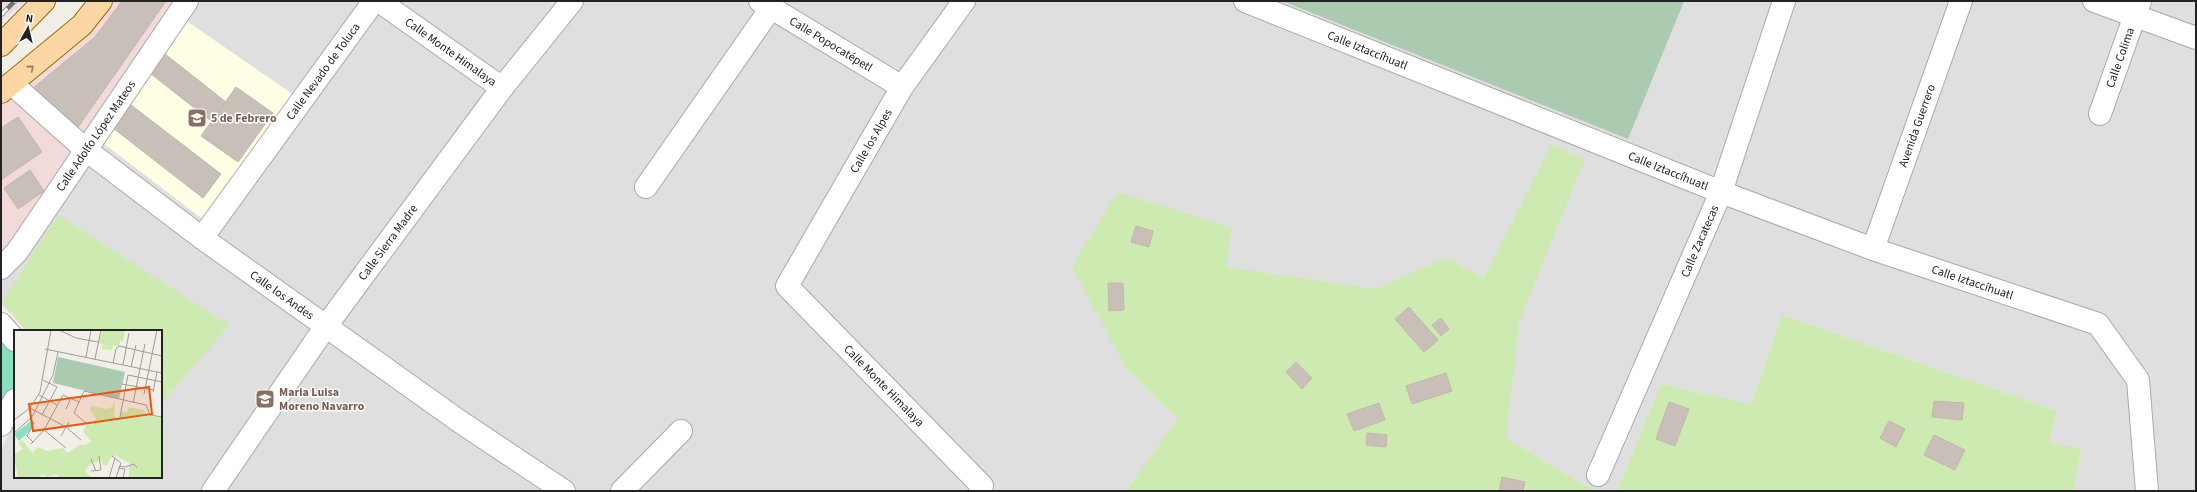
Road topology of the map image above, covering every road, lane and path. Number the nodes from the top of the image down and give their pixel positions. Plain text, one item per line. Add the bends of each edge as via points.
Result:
1 (44, 1) edge
2 (101, 1) edge
3 (187, 1) edge
4 (374, 1) edge
5 (380, 1) edge
6 (572, 1) edge
7 (964, 1) edge
8 (1245, 1) edge
9 (1784, 1) edge
10 (1961, 1) edge
11 (2094, 1) edge
12 (766, 4) edge
13 (2137, 8) edge
14 (2196, 38) edge
15 (1, 45) edge
16 (902, 87) junction
17 (7, 88) edge
18 (502, 88) junction
19 (2100, 114) dead end
20 (86, 150) junction
21 (646, 187) dead end
22 (1721, 192) junction
23 (202, 238) junction
24 (1873, 249) junction
25 (1, 268) edge
26 (787, 286) joint
27 (1, 324) edge
28 (326, 326) junction
29 (14, 339) edge
30 (14, 402) edge
31 (1, 425) edge
32 (681, 431) dead end
33 (1598, 475) dead end
34 (982, 486) dead end
35 (213, 491) edge
36 (564, 491) edge
37 (622, 491) edge
38 (2147, 491) edge

1 - 15 main road
17 -> 2 main road via 82,25
3 - 20 street, Calle Adolfo López Mateos
4 - 23 street, Calle Nevado de Toluca
5 - 18 street, Calle Monte Himalaya
6 - 18 street, Calle Sierra Madre
7 - 16 street, Calle los Alpes
8 - 22 street, Calle Iztaccíhuatl
9 - 22 street, Calle Zacatecas
10 - 24 street, Avenida Guerrero
11 - 13 street
12 - 16 street, Calle Popocatépetl
12 - 21 street
13 - 14 street
13 - 19 street, Calle Colima
16 - 26 street, Calle los Alpes
17 - 20 street, Calle los Andes
18 - 28 street, Calle Sierra Madre
20 - 23 street, Calle los Andes
20 - 25 street, Calle Adolfo López Mateos via 18,252
22 - 24 street, Calle Iztaccíhuatl
22 - 33 street, Calle Zacatecas
23 - 28 street, Calle los Andes
24 - 38 street, Calle Iztaccíhuatl via 2098,324 2138,380
26 - 34 street, Calle Monte Himalaya
27 - 29 street
28 - 35 street, Calle Sierra Madre
28 - 36 street, Calle los Andes via 459,421
30 - 31 street
32 - 37 street

